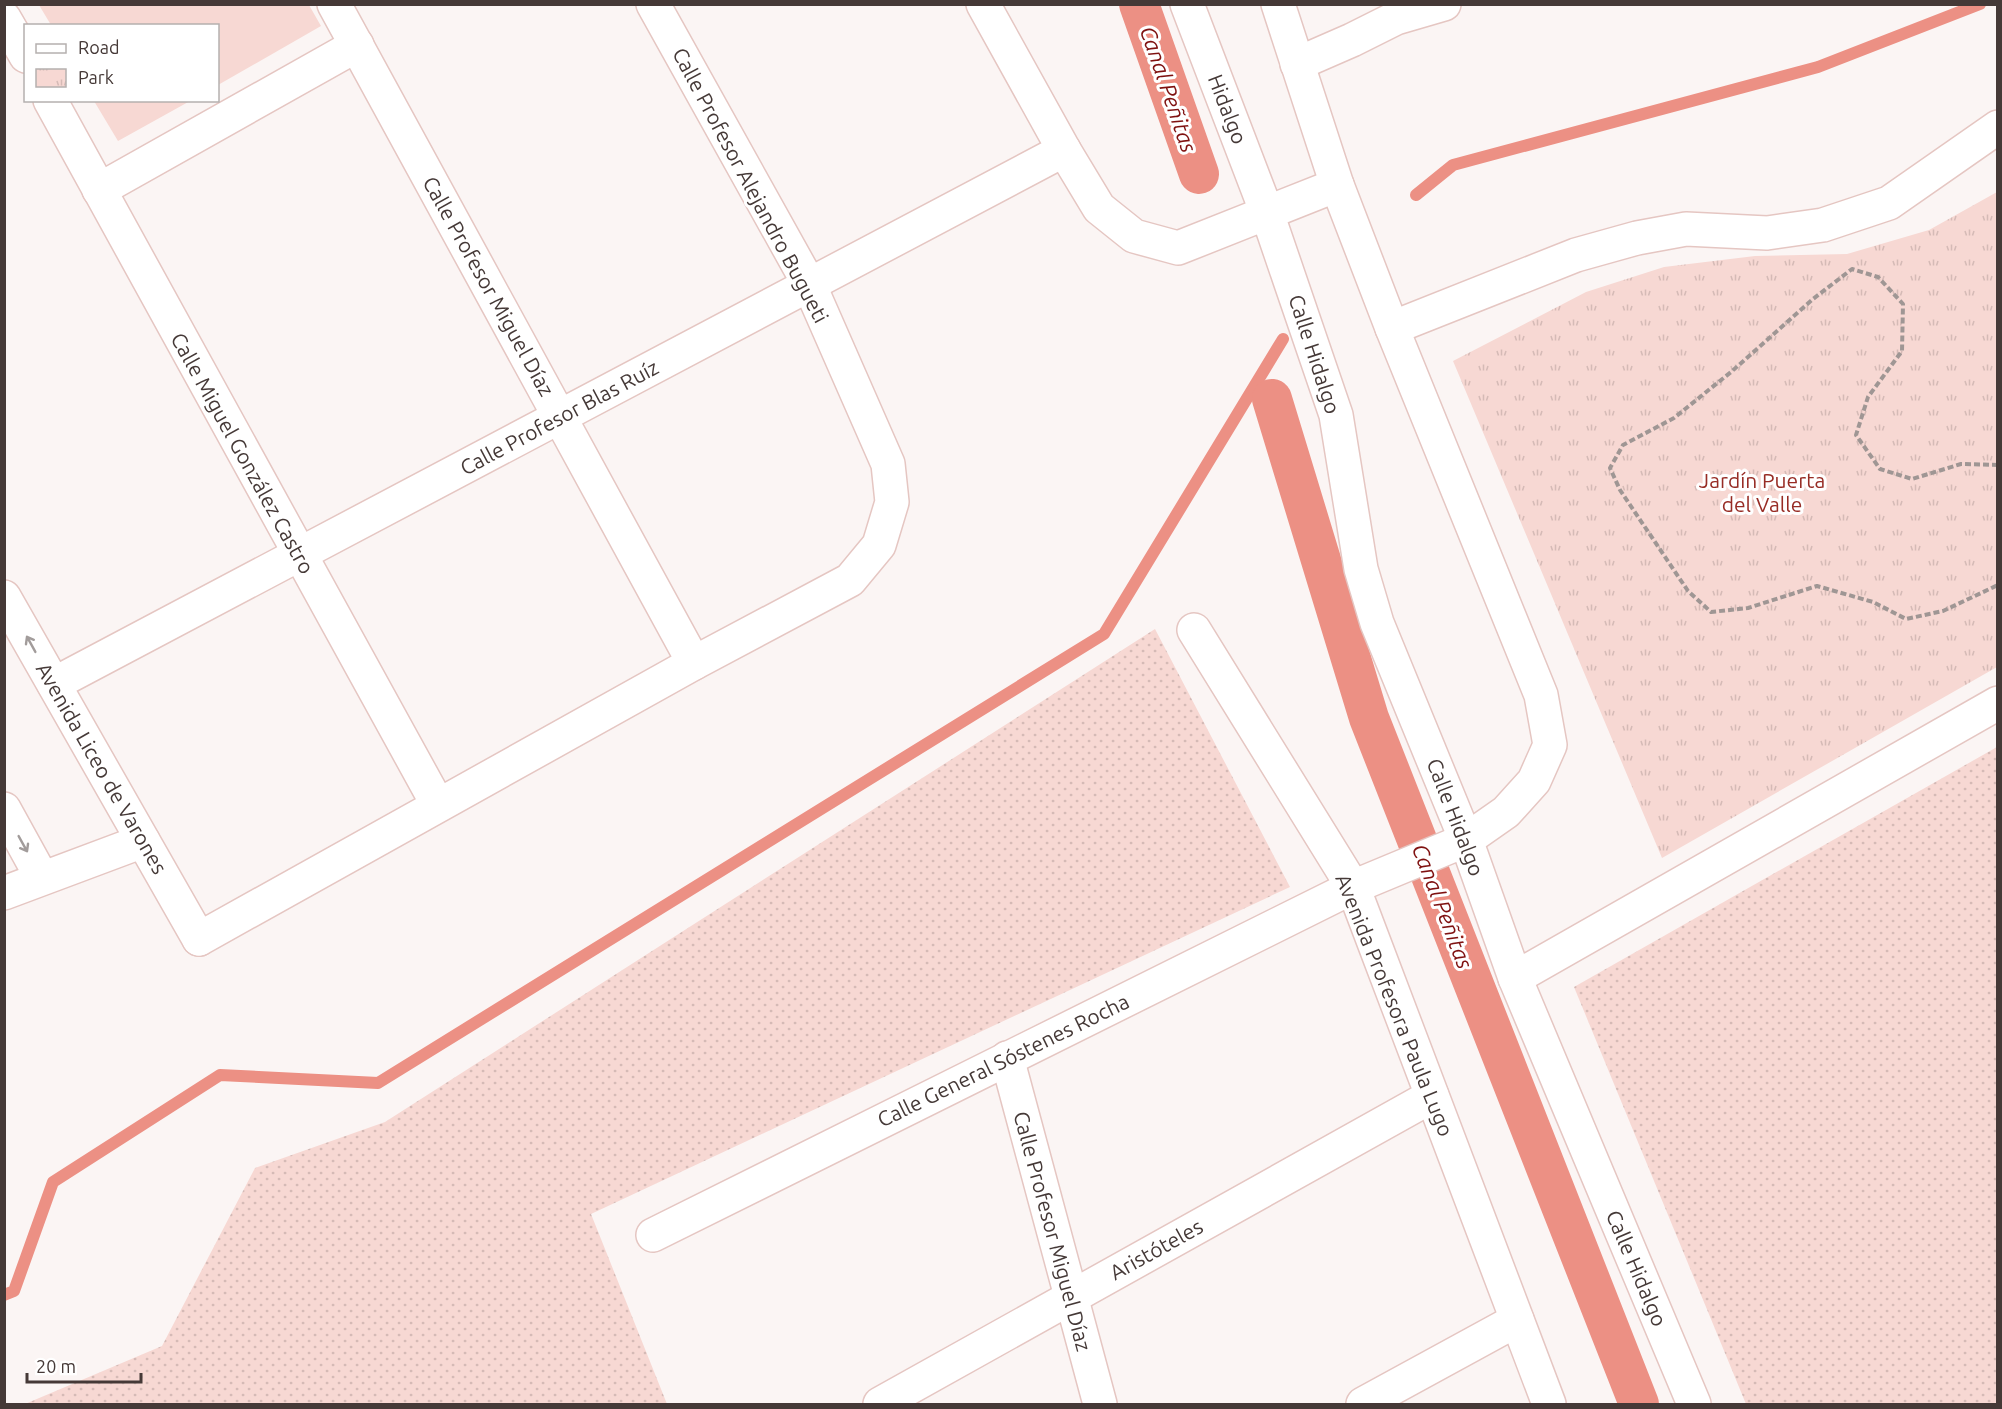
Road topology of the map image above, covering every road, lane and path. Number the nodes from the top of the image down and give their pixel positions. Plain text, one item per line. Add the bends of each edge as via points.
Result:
1 (334, 4) edge
2 (653, 4) edge
3 (983, 4) edge
4 (1188, 4) edge
5 (1278, 4) edge
6 (1444, 4) edge
7 (4, 18) edge
8 (357, 45) junction
9 (24, 53) edge
10 (1297, 64) junction
11 (51, 102) edge
12 (1998, 127) edge
13 (1064, 150) junction
14 (1337, 185) junction
15 (99, 190) junction
16 (1267, 213) junction
17 (809, 284) junction
18 (1392, 328) junction
19 (560, 416) junction
20 (1998, 465) edge
21 (299, 554) junction
22 (1998, 585) edge
23 (4, 597) edge
24 (1194, 630) dead end
25 (694, 663) junction
26 (54, 684) junction
27 (1998, 703) edge
28 (438, 805) junction
29 (4, 809) edge
30 (143, 841) junction
31 (1458, 843) junction
32 (42, 878) junction
33 (1353, 887) junction
34 (4, 893) edge
35 (1515, 978) junction
36 (1007, 1058) junction
37 (1432, 1096) junction
38 (653, 1235) dead end
39 (1070, 1297) junction
40 (1517, 1320) junction
41 (880, 1404) edge
42 (1100, 1404) edge
43 (1363, 1404) edge
44 (1549, 1404) edge
45 (1694, 1404) edge

1 - 8 street, Calle Profesor Miguel Díaz
2 - 17 street, Calle Profesor Alejandro Bugueti
3 - 13 street
4 - 16 street, Hidalgo
5 - 10 street
6 - 10 street via 1396,18
7 - 9 street
8 - 15 street
8 - 19 street, Calle Profesor Miguel Díaz
10 - 14 street
11 - 15 street, Calle Miguel González Castro
12 - 18 street via 1889,202 1823,225 1767,233 1686,229 1637,238 1576,255
13 - 16 street via 1099,208 1134,236 1178,248
13 - 17 street, Calle Profesor Blas Ruíz
14 - 16 street
14 - 18 street
15 - 21 street, Calle Miguel González Castro
16 - 31 street, Calle Hidalgo via 1336,415 1361,569 1377,623
17 - 19 street, Calle Profesor Blas Ruíz
17 - 25 street, Calle Profesor Alejandro Bugueti via 888,464 892,502 879,545 850,580
18 - 31 street via 1541,695 1550,745 1534,781 1506,812
19 - 21 street, Calle Profesor Blas Ruíz
19 - 25 street, Calle Profesor Miguel Díaz
20 - 22 path via 1961,464 1912,479 1880,469 1856,435 1868,397 1902,351 1903,304 1878,278 1852,269 1674,418 1623,445 1610,468 1620,490 1688,591 1711,612 1748,608 1817,586 1873,602 1906,619 1943,611
21 - 26 street, Calle Profesor Blas Ruíz
21 - 28 street, Calle Miguel González Castro
26 -> 23 street, Avenida Liceo de Varones
24 - 33 street, Avenida Profesora Paula Lugo
25 - 28 street
26 - 30 street, Avenida Liceo de Varones
27 - 35 street
28 - 30 street, Avenida Liceo de Varones via 199,939
29 -> 32 street
30 - 32 street
31 - 33 street
31 - 35 street, Calle Hidalgo
32 - 34 street
33 - 36 street, Calle General Sóstenes Rocha
33 - 37 street, Avenida Profesora Paula Lugo
35 - 45 street, Calle Hidalgo
36 - 38 street, Calle General Sóstenes Rocha
36 - 39 street, Calle Profesor Miguel Díaz
37 - 39 street, Aristóteles
37 - 40 street, Avenida Profesora Paula Lugo
39 - 41 street, Aristóteles
39 - 42 street, Calle Profesor Miguel Díaz
40 - 43 street
40 - 44 street, Avenida Profesora Paula Lugo

